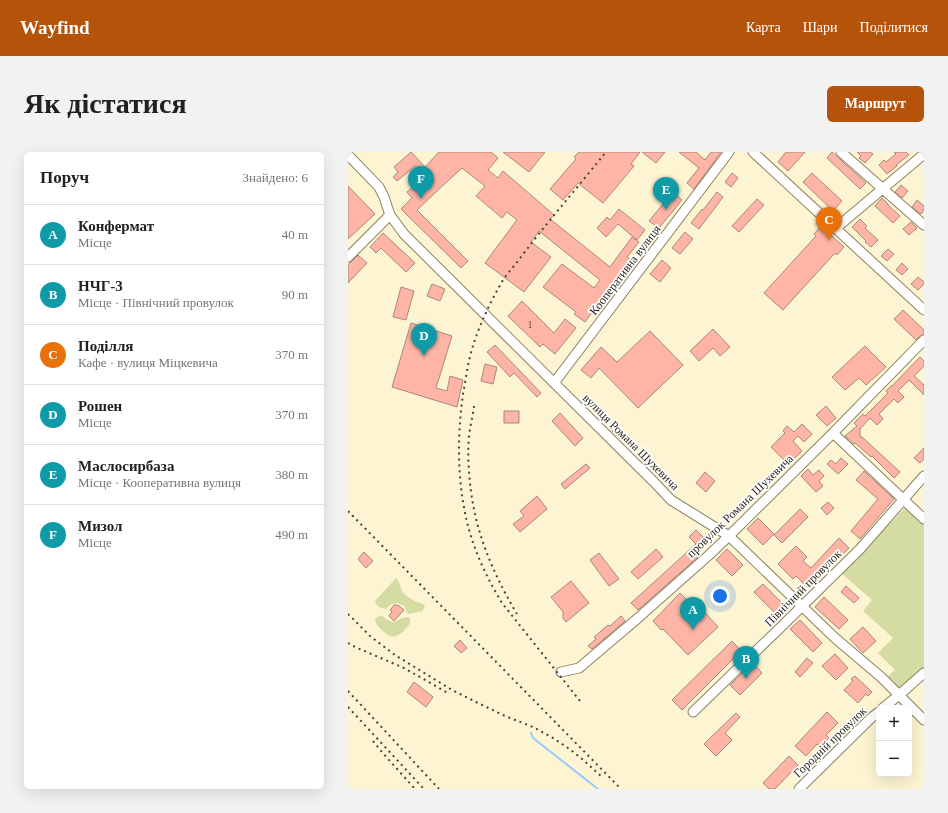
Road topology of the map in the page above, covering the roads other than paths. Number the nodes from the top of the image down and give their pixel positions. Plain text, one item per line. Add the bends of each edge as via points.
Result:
1 (730, 152) edge
2 (753, 152) edge
3 (841, 152) edge
4 (924, 154) edge
5 (348, 155) edge
6 (883, 189) junction
7 (390, 215) junction
8 (924, 225) edge
9 (836, 228) junction
10 (348, 257) edge
11 (924, 310) edge
12 (924, 340) edge
13 (554, 383) junction
14 (833, 433) junction
15 (924, 476) edge
16 (903, 499) junction
17 (924, 519) edge
18 (729, 536) junction
19 (802, 606) junction
20 (561, 672) dead end
21 (924, 673) edge
22 (899, 695) junction
23 (887, 705) edge
24 (693, 712) dead end
25 (876, 714) edge
26 (924, 720) edge
27 (799, 789) edge

1 - 13 street, Кооперативна вулиця
2 - 9 street
3 - 6 street
4 - 6 street
5 - 7 street, вулиця Романа Шухевича via 379,187
6 - 8 street
6 - 9 street
7 - 10 street
7 - 13 street, вулиця Романа Шухевича via 404,234
9 - 11 street
12 - 14 street, провулок Романа Шухевича
13 - 18 street, вулиця Романа Шухевича via 671,500
14 - 16 street
14 - 18 street, провулок Романа Шухевича
15 - 16 street, Північний провулок
16 - 17 street
16 - 19 street, Північний провулок via 860,548
18 - 19 street, вулиця Романа Шухевича
18 - 20 street, провулок Романа Шухевича via 579,668
19 - 22 street, вулиця Романа Шухевича
19 - 24 street, Північний провулок
21 - 22 street, Городній провулок
22 - 23 street, Городній провулок
22 - 26 street, вулиця Романа Шухевича
25 - 27 street, Городній провулок

